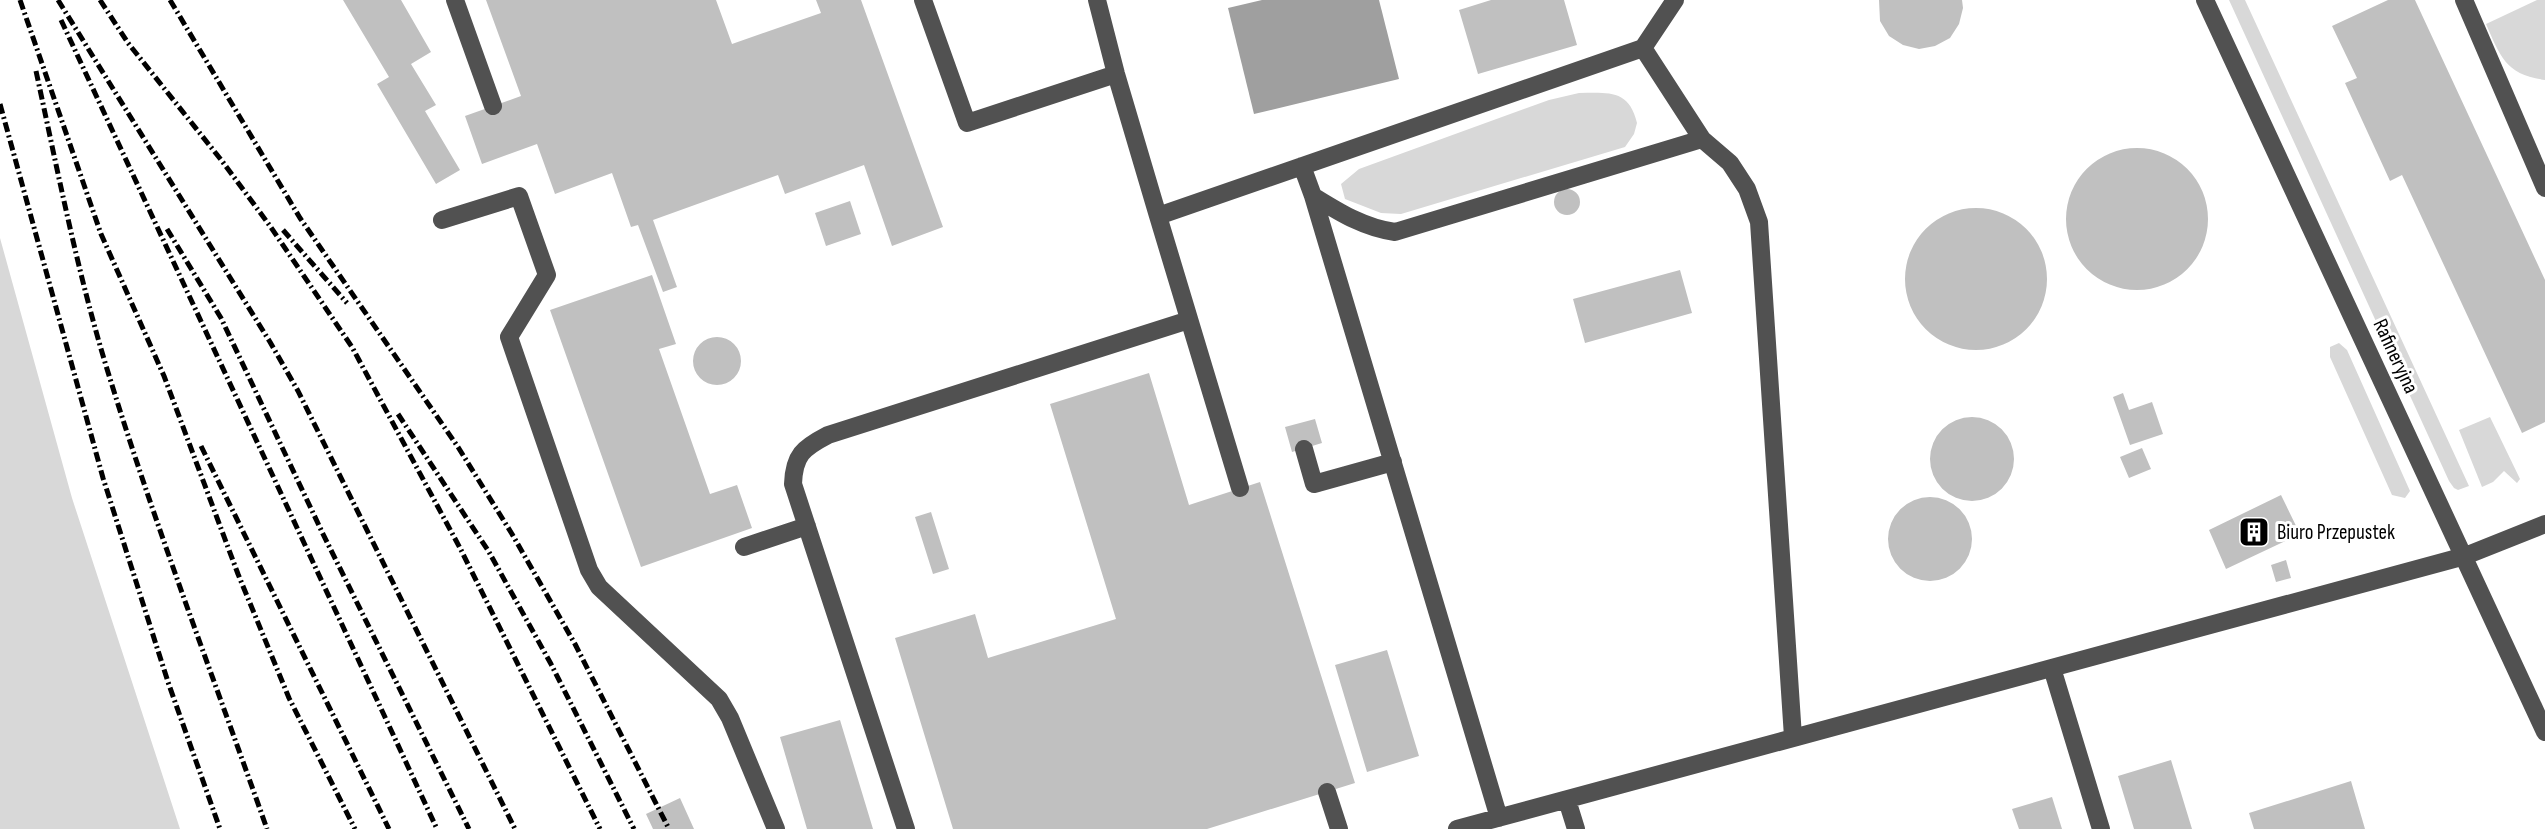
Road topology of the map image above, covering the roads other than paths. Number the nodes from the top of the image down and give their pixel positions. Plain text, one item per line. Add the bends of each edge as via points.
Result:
1 (455, 0) edge
2 (923, 0) edge
3 (1097, 0) edge
4 (1675, 0) edge
5 (2206, 0) edge
6 (2464, 0) edge
7 (1643, 48) junction
8 (1115, 74) junction
9 (493, 106) dead end
10 (1702, 139) junction
11 (1302, 166) junction
12 (2545, 188) edge
13 (1313, 196) junction
14 (1158, 216) junction
15 (442, 220) dead end
16 (1189, 320) junction
17 (1304, 449) dead end
18 (1393, 462) junction
19 (1240, 488) dead end
20 (2545, 524) edge
21 (807, 526) junction
22 (744, 547) dead end
23 (2465, 556) junction
24 (2052, 667) junction
25 (2545, 732) edge
26 (1793, 737) junction
27 (1327, 792) dead end
28 (1567, 800) junction
29 (1499, 818) junction
30 (775, 829) edge
31 (906, 829) edge
32 (1339, 829) edge
33 (1457, 829) edge
34 (1576, 829) edge
35 (2101, 829) edge

1 - 9 street
2 - 8 street via 967,123
3 - 8 street
4 - 7 street
5 - 23 street, Rafineryjna
6 - 12 street
7 - 10 street
7 - 11 street
8 - 14 street
10 - 13 street via 1395,232 1353,220
10 - 26 street via 1730,163 1747,189 1759,222
11 - 13 street
11 - 14 street
13 - 18 street
14 - 16 street
15 - 30 street via 519,196 547,275 509,337 589,570 599,587 719,699
16 - 19 street
16 - 21 street via 810,445 798,455 793,470
17 - 18 street via 1314,484
18 - 29 street
20 - 23 street
21 - 22 street
21 - 31 street
23 - 24 street
23 - 25 street, Rafineryjna
24 - 26 street
24 - 35 street
26 - 28 street
27 - 32 street
28 - 29 street
28 - 34 street
29 - 33 street

